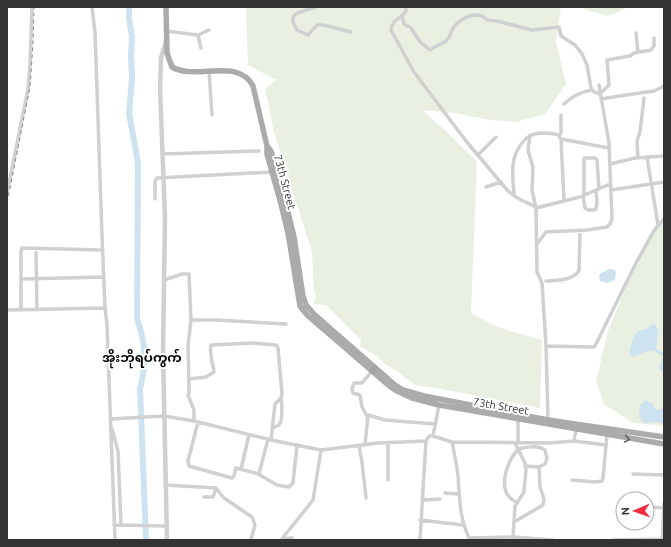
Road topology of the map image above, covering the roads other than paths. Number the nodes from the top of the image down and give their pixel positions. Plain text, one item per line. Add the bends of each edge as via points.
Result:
1 (32, 7) edge
2 (92, 7) edge
3 (166, 7) edge
4 (316, 7) edge
5 (406, 7) edge
6 (402, 15) junction
7 (209, 30) dead end
8 (166, 31) junction
9 (351, 32) dead end
10 (636, 33) dead end
11 (198, 35) junction
12 (166, 38) junction
13 (654, 38) dead end
14 (201, 48) dead end
15 (638, 52) junction
16 (209, 71) junction
17 (599, 85) dead end
18 (664, 86) edge
19 (592, 90) junction
20 (600, 94) junction
21 (644, 98) dead end
22 (601, 100) junction
23 (564, 104) dead end
24 (212, 115) dead end
25 (561, 115) dead end
26 (530, 135) junction
27 (496, 137) dead end
28 (560, 138) junction
29 (267, 146) junction
30 (609, 148) junction
31 (259, 151) dead end
32 (162, 154) junction
33 (478, 155) junction
34 (664, 156) edge
35 (647, 157) junction
36 (638, 158) junction
37 (610, 164) junction
38 (272, 172) junction
39 (164, 178) junction
40 (500, 182) junction
41 (664, 182) edge
42 (652, 183) junction
43 (610, 184) junction
44 (486, 187) dead end
45 (597, 190) junction
46 (611, 190) junction
47 (7, 194) edge
48 (514, 196) junction
49 (584, 196) junction
50 (155, 199) dead end
51 (564, 201) junction
52 (535, 207) junction
53 (664, 219) edge
54 (658, 225) junction
55 (580, 230) junction
56 (537, 245) junction
57 (36, 248) junction
58 (102, 250) junction
59 (104, 277) junction
60 (21, 279) junction
61 (37, 279) junction
62 (164, 280) junction
63 (546, 281) dead end
64 (105, 308) junction
65 (7, 310) edge
66 (22, 310) junction
67 (37, 310) junction
68 (192, 320) junction
69 (286, 324) dead end
70 (546, 346) junction
71 (373, 370) junction
72 (189, 378) junction
73 (281, 398) junction
74 (440, 402) junction
75 (164, 416) junction
76 (367, 416) junction
77 (110, 419) junction
78 (518, 419) junction
79 (196, 422) junction
80 (548, 422) junction
81 (435, 424) junction
82 (111, 425) junction
83 (273, 428) junction
84 (576, 429) junction
85 (249, 435) junction
86 (607, 435) junction
87 (433, 436) junction
88 (664, 437) edge
89 (270, 440) junction
90 (426, 441) junction
91 (574, 441) junction
92 (452, 442) junction
93 (388, 443) junction
94 (516, 443) junction
95 (664, 444) edge
96 (365, 445) junction
97 (606, 445) junction
98 (297, 446) junction
99 (359, 446) junction
100 (518, 449) junction
101 (321, 450) junction
102 (525, 466) junction
103 (539, 466) junction
104 (241, 469) junction
105 (258, 474) junction
106 (633, 474) dead end
107 (664, 475) edge
108 (388, 480) dead end
109 (572, 480) dead end
110 (165, 485) junction
111 (216, 488) junction
112 (445, 493) dead end
113 (458, 494) junction
114 (204, 497) dead end
115 (366, 498) dead end
116 (440, 499) dead end
117 (423, 500) junction
118 (516, 502) junction
119 (664, 503) edge
120 (664, 509) edge
121 (420, 520) junction
122 (514, 522) junction
123 (114, 525) junction
124 (121, 525) junction
125 (463, 525) junction
126 (166, 526) junction
127 (513, 537) junction
128 (282, 539) edge
129 (469, 539) edge
130 (115, 540) edge
131 (167, 540) edge
132 (251, 540) edge
133 (293, 540) edge
134 (420, 540) edge
135 (553, 540) edge
136 (613, 540) edge
137 (662, 540) edge

1 - 47 street via 28,89
2 - 58 street
3 - 8 main road
4 - 9 street via 297,12 293,17 296,30 308,35 317,25 324,25
5 - 6 street via 406,12
6 - 19 street via 404,24 411,28 420,42 430,50 446,41 453,28 468,16 480,15 487,20 532,30 559,27 561,36 575,45 585,59
6 - 33 street via 393,22 392,34 418,78
7 - 11 street
8 - 11 street
8 - 12 main road
10 - 15 street
11 - 14 street
12 - 16 main road via 167,53 172,67 185,72
12 - 32 street via 160,66
13 - 15 street via 651,50
15 - 20 street via 607,60 609,85
16 - 24 street
16 - 29 main road via 240,74 247,78 253,86
17 - 20 street
18 - 22 street via 654,91
19 - 20 street
19 - 23 street via 575,95
20 - 22 street
21 - 36 street via 637,140
22 - 30 street
25 - 28 street
26 - 28 street via 552,133
26 - 48 street via 514,156
26 - 52 street via 528,150 534,168 532,190
27 - 33 street
28 - 30 street
28 - 51 street
29 - 38 main road, 73th Street
29 - 71 main road, 73th Street via 271,151 285,200 306,305
30 - 37 street
31 - 32 street
32 - 39 street
33 - 40 street
34 - 35 street
35 - 36 street
35 - 42 street
36 - 37 street
37 - 43 street
38 - 39 street
38 - 71 main road, 73th Street via 288,233 300,306 307,315
39 - 50 street via 155,180
39 - 62 street
40 - 44 street
40 - 48 street
41 - 42 street
42 - 46 street
42 - 54 street
43 - 45 street
43 - 46 street
45 - 49 street
45 - 49 street via 595,210 585,208
45 - 49 street via 597,160 584,158
46 - 55 street via 610,224 602,228
48 - 52 street
49 - 51 street
51 - 52 street
52 - 56 street
53 - 54 street
54 - 70 street via 595,346
55 - 56 street via 546,232
55 - 63 street via 579,271 569,278
56 - 70 street via 537,272 542,283
57 - 58 street
57 - 60 street via 21,250
57 - 61 street
58 - 59 street
59 - 61 street
59 - 64 street
60 - 61 street
60 - 66 street
61 - 67 street
62 - 68 street via 189,274
62 - 75 street
64 - 67 street
64 - 77 street
65 - 66 street
66 - 67 street
68 - 69 street
68 - 72 street via 188,346
70 - 80 street
71 - 74 main road, 73th Street via 386,384 404,395
71 - 76 street via 361,384 354,383 352,389 352,393 360,394
72 - 73 street via 206,377 214,372 211,345 276,345 282,387
72 - 79 street via 188,395
73 - 83 street via 275,404
73 - 83 street via 281,422
74 - 78 main road, 73th Street
74 - 80 main road, 73th Street
74 - 81 street
75 - 77 street
75 - 79 street
75 - 110 street
76 - 81 street
76 - 96 street
77 - 82 street
78 - 80 main road, 73th Street
78 - 94 street
79 - 85 street
79 - 104 street via 189,466 232,478 236,468
80 - 84 main road, 73th Street
80 - 88 main road, 73th Street
81 - 87 street
82 - 123 street
82 - 124 street via 118,451
83 - 89 street
84 - 86 main road, 73th Street
84 - 91 street
85 - 89 street
85 - 104 street
86 -> 95 main road, 73th Street
86 - 97 street
87 - 90 street via 429,436
87 - 92 street
89 - 98 street
89 - 105 street
90 - 93 street
90 - 117 street
91 - 94 street
91 - 97 street
92 - 94 street
92 - 113 street via 458,476
93 - 96 street
93 - 108 street
94 - 100 street
96 - 99 street
97 - 109 street via 602,481
98 - 101 street
98 - 105 street via 293,483 289,487 277,485
99 - 101 street
99 - 115 street
100 - 102 street
100 - 103 street via 536,447 545,450 545,464
100 - 118 street via 507,467 505,477 506,489
101 - 128 street via 313,500
102 - 103 street
102 - 118 street via 524,492 522,498
103 - 122 street via 543,506
104 - 105 street
106 - 107 street
110 - 111 street
110 - 126 street
111 - 114 street via 213,497
111 - 132 street via 224,498 252,518 255,525
112 - 113 street
113 - 125 street
116 - 117 street
117 - 121 street
118 - 122 street
119 - 120 street
120 - 137 street
121 - 125 street
121 - 134 street
122 - 127 street
123 - 124 street
123 - 130 street
124 - 126 street
125 - 129 street
126 - 131 street
127 - 129 street
127 - 135 street
128 - 133 street
136 - 137 street

